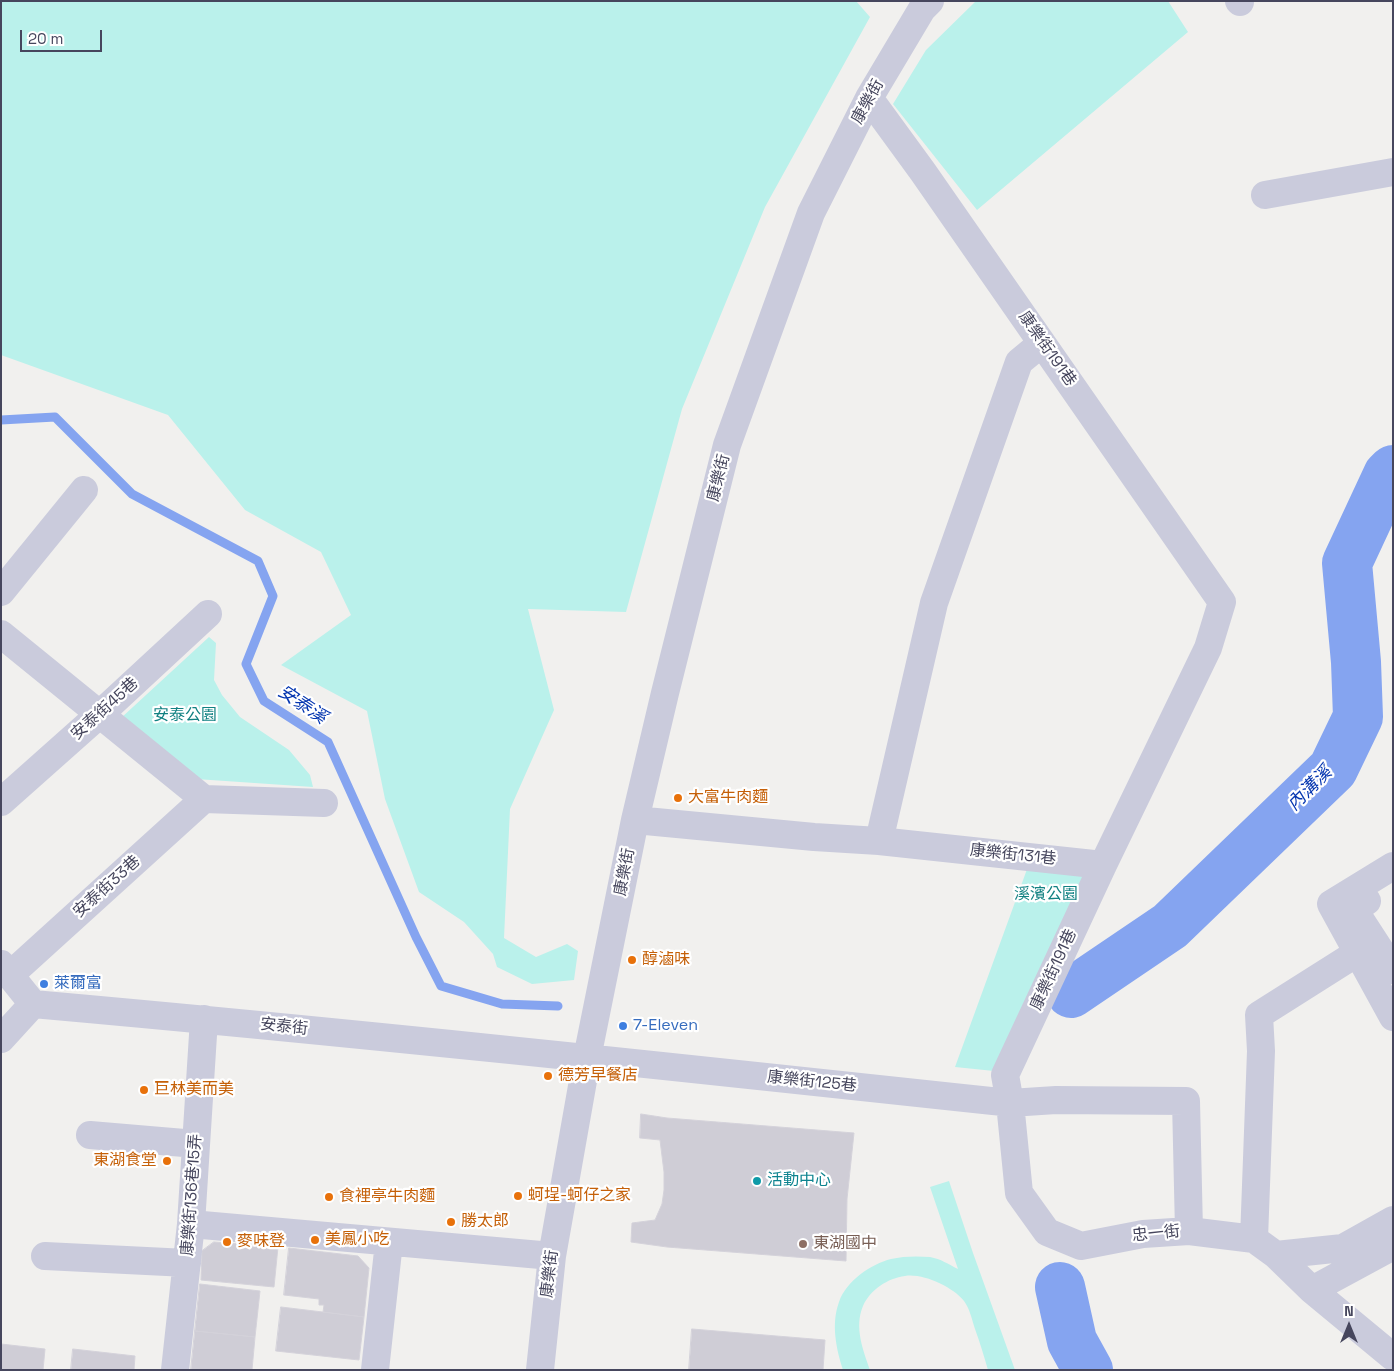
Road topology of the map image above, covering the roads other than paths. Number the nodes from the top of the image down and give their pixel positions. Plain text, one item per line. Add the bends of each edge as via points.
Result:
1 (930, 1) edge
2 (869, 98) junction
3 (1393, 172) edge
4 (1265, 195) dead end
5 (1042, 343) junction
6 (84, 490) dead end
7 (1, 592) edge
8 (208, 614) dead end
9 (1, 634) edge
10 (100, 714) junction
11 (204, 799) junction
12 (1, 802) edge
13 (324, 803) dead end
14 (635, 820) junction
15 (879, 841) junction
16 (1103, 865) junction
17 (1393, 866) edge
18 (1393, 884) edge
19 (1357, 952) junction
20 (6, 969) edge
21 (1393, 970) edge
22 (33, 1004) junction
23 (1393, 1017) edge
24 (204, 1019) junction
25 (1, 1039) edge
26 (587, 1058) junction
27 (1010, 1103) junction
28 (90, 1135) dead end
29 (196, 1144) junction
30 (1393, 1220) edge
31 (191, 1224) junction
32 (1189, 1231) junction
33 (1254, 1239) junction
34 (389, 1242) junction
35 (1393, 1246) edge
36 (1276, 1255) junction
37 (45, 1256) dead end
38 (552, 1256) junction
39 (187, 1263) junction
40 (1312, 1290) junction
41 (1393, 1356) edge
42 (175, 1370) edge
43 (375, 1370) edge
44 (540, 1370) edge

1 - 2 street, 康樂街 via 922,9
2 - 5 street, 康樂街191巷
2 - 14 street, 康樂街 via 811,213 727,445
3 - 4 street
5 - 15 street via 1019,362 934,603
5 - 16 street, 康樂街191巷 via 1222,602 1208,648
6 - 7 street
8 - 10 street, 安泰街45巷
9 - 10 street
10 - 11 street
10 - 12 street, 安泰街45巷
11 - 13 street
11 - 20 street, 安泰街33巷
14 - 15 street, 康樂街131巷
14 - 26 street, 康樂街
15 - 16 street, 康樂街131巷
16 - 27 street, 康樂街191巷 via 1005,1075
17 - 19 street via 1331,904
18 - 21 street via 1354,910
19 - 23 street
19 - 33 street via 1259,1015 1261,1051
20 - 22 street
22 - 24 street, 安泰街
22 - 25 street
24 - 26 street, 安泰街
24 - 29 street, 康樂街136巷15弄
26 - 27 street, 康樂街125巷
26 - 38 street, 康樂街
27 - 32 street, 忠一街 via 1019,1193 1048,1232 1081,1246 1143,1234
27 - 32 street, 康樂街125巷 via 1186,1101
28 - 29 street
29 - 31 street, 康樂街136巷15弄
30 - 36 street via 1343,1248
31 - 34 street
31 - 39 street, 康樂街136巷15弄
32 - 33 street, 忠一街
33 - 36 street, 忠一街
34 - 38 street
34 - 43 street
35 - 40 street
36 - 40 street, 忠一街
37 - 39 street
38 - 44 street, 康樂街
39 - 42 street, 康樂街136巷15弄
40 - 41 street, 忠一街

